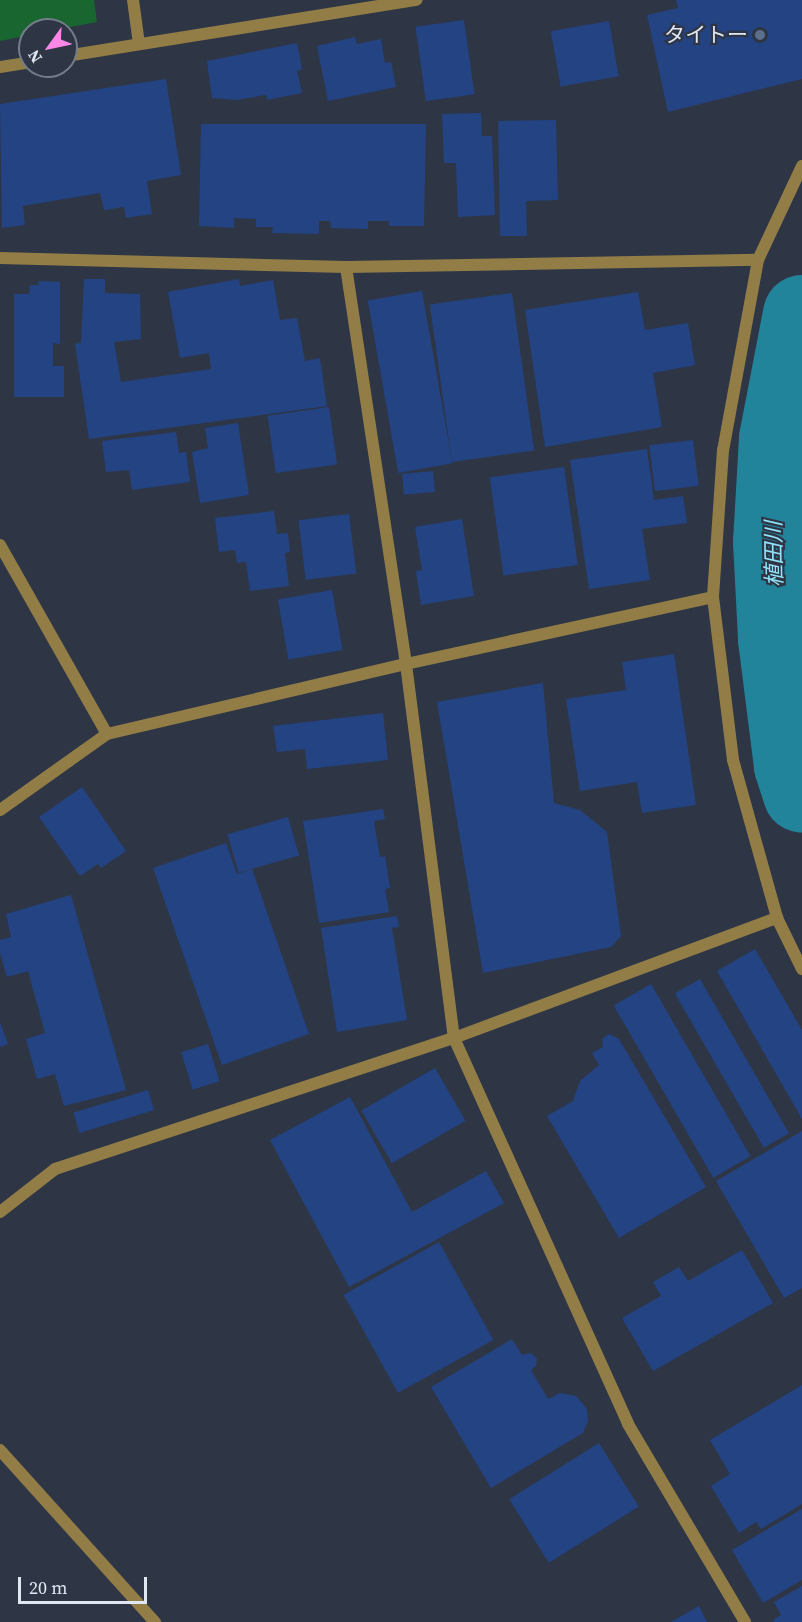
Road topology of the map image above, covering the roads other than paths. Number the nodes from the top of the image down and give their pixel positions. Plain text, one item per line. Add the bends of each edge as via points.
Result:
1 (133, 0) edge
2 (417, 0) edge
3 (139, 44) junction
4 (78, 54) edge
5 (18, 64) edge
6 (0, 67) edge
7 (802, 166) edge
8 (0, 258) edge
9 (758, 260) junction
10 (346, 267) junction
11 (0, 545) edge
12 (713, 597) junction
13 (406, 664) junction
14 (107, 734) junction
15 (0, 810) edge
16 (777, 918) junction
17 (802, 969) edge
18 (454, 1038) junction
19 (0, 1212) edge
20 (0, 1450) edge
21 (155, 1622) edge
22 (745, 1622) edge

1 - 3 street
2 - 3 street
3 - 4 street
5 - 6 street
7 - 9 street
8 - 10 street
9 - 10 street
9 - 12 street via 723,450
10 - 13 street
11 - 14 street
12 - 13 street
12 - 16 street via 733,760
13 - 14 street
13 - 18 street
14 - 15 street
16 - 17 street
16 - 18 street
18 - 19 street via 55,1169
18 - 22 street via 628,1424
20 - 21 street

